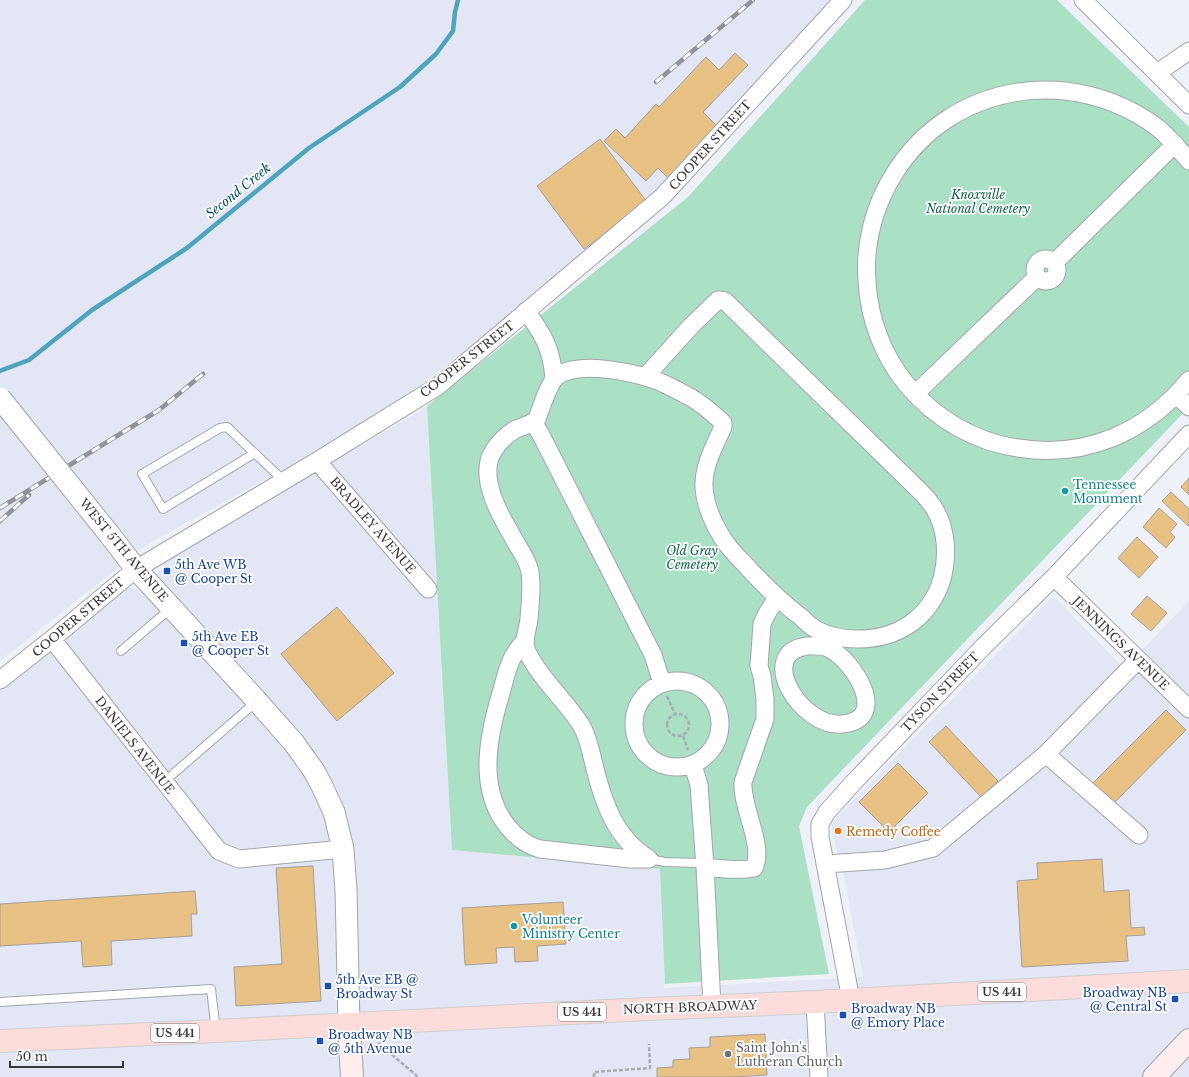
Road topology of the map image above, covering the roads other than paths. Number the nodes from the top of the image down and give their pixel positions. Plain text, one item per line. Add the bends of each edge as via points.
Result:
1 (843, 0) edge
2 (1083, 0) edge
3 (1189, 51) edge
4 (1158, 73) junction
5 (1189, 105) edge
6 (1175, 144) junction
7 (1189, 161) edge
8 (526, 311) junction
9 (645, 377) junction
10 (554, 379) junction
11 (1189, 380) edge
12 (915, 394) junction
13 (1177, 395) junction
14 (0, 398) edge
15 (1189, 407) edge
16 (534, 423) junction
17 (1189, 434) edge
18 (255, 453) junction
19 (317, 461) junction
20 (284, 481) junction
21 (136, 569) junction
22 (1054, 577) junction
23 (428, 589) dead end
24 (778, 599) junction
25 (171, 607) junction
26 (52, 639) junction
27 (525, 640) junction
28 (830, 642) junction
29 (121, 651) dead end
30 (1138, 660) junction
31 (0, 680) edge
32 (662, 683) junction
33 (257, 701) junction
34 (1189, 709) edge
35 (1046, 754) junction
36 (693, 765) junction
37 (173, 774) dead end
38 (1138, 835) dead end
39 (343, 849) junction
40 (649, 859) junction
41 (825, 864) junction
42 (705, 867) junction
43 (1189, 981) edge
44 (851, 1000) junction
45 (0, 1002) edge
46 (815, 1002) junction
47 (712, 1006) junction
48 (350, 1024) junction
49 (216, 1031) junction
50 (1189, 1040) edge
51 (0, 1041) edge
52 (352, 1077) edge
53 (819, 1077) edge
54 (1154, 1077) edge

1 - 8 street, COOPER STREET via 662,197
2 - 4 street
3 - 4 street
4 - 5 street
6 - 7 street
6 - 12 street via 1054,263 1057,271 1052,279 1044,281 1037,277
6 - 12 street via 1159,129 1120,106 1078,92 1033,90 1010,93 968,107 942,123 914,147 900,165 878,204 868,248 866,271 869,300 879,337 896,370
8 - 10 street via 545,340
8 - 19 street, COOPER STREET via 438,386
9 - 10 street via 607,370 583,369 562,373
9 - 24 street via 689,396 723,423 710,456 704,480 704,493 715,524 726,544
9 - 28 street via 718,300 725,301 935,508 944,533 946,557 938,590 925,611 915,620 886,636
10 - 16 street
11 - 13 street
12 - 13 street via 934,412 956,427 1006,447 1032,451 1085,447 1111,439 1135,428
13 - 15 street
14 - 21 street, WEST 5TH AVENUE, bridge
16 - 27 street via 508,434 492,455 489,469 495,501 530,571 529,614
16 - 32 street via 653,655
17 - 22 street, TYSON STREET
18 - 18 lane via 227,427 220,428 142,474 163,509
18 - 20 lane
19 - 20 street, COOPER STREET
19 - 23 street, BRADLEY AVENUE
20 - 21 street, COOPER STREET
21 - 25 street, WEST 5TH AVENUE
21 - 26 street, COOPER STREET
22 - 30 street, JENNINGS AVENUE
22 - 41 street, TYSON STREET via 827,812 820,824
24 - 28 street
24 - 42 street via 762,624 759,666 765,719 746,770 743,788 756,842 756,863 754,868 749,869
25 - 29 lane
25 - 33 street, WEST 5TH AVENUE
26 - 31 street, COOPER STREET
26 - 39 street, DANIELS AVENUE via 218,851 239,859
27 - 40 street via 526,649 539,671 581,726 613,821 630,844
27 - 40 street via 507,673 490,740 488,769 491,792 498,812 517,836 535,848
28 - 28 street via 855,672 864,688 864,712 859,719 850,723 832,724 817,718 797,702 787,688 784,671 791,652 798,647
30 - 34 street, JENNINGS AVENUE
30 - 35 street
32 - 36 street via 675,680 701,687 711,696 718,708 719,735 714,748
32 - 36 street via 650,690 635,712 636,739 643,751 659,763 679,767
33 - 37 lane
33 - 39 street, WEST 5TH AVENUE via 294,743 314,771 334,812
35 - 38 street
35 - 41 street via 933,848 885,860
36 - 42 street via 699,785
39 - 48 street, WEST 5TH AVENUE
40 - 42 lane via 699,863
41 - 44 street, TYSON STREET
42 - 47 street
43 - 44 main road, NORTH BROADWAY / US 441
44 - 46 main road, NORTH BROADWAY / US 441
45 - 49 lane via 211,990
46 - 47 main road, NORTH BROADWAY / US 441
46 - 53 street
47 - 48 main road, NORTH BROADWAY / US 441
48 - 49 main road, NORTH BROADWAY / US 441
48 - 52 main road, WEST 5TH AVENUE
49 - 51 main road, NORTH BROADWAY / US 441
50 - 54 main road

